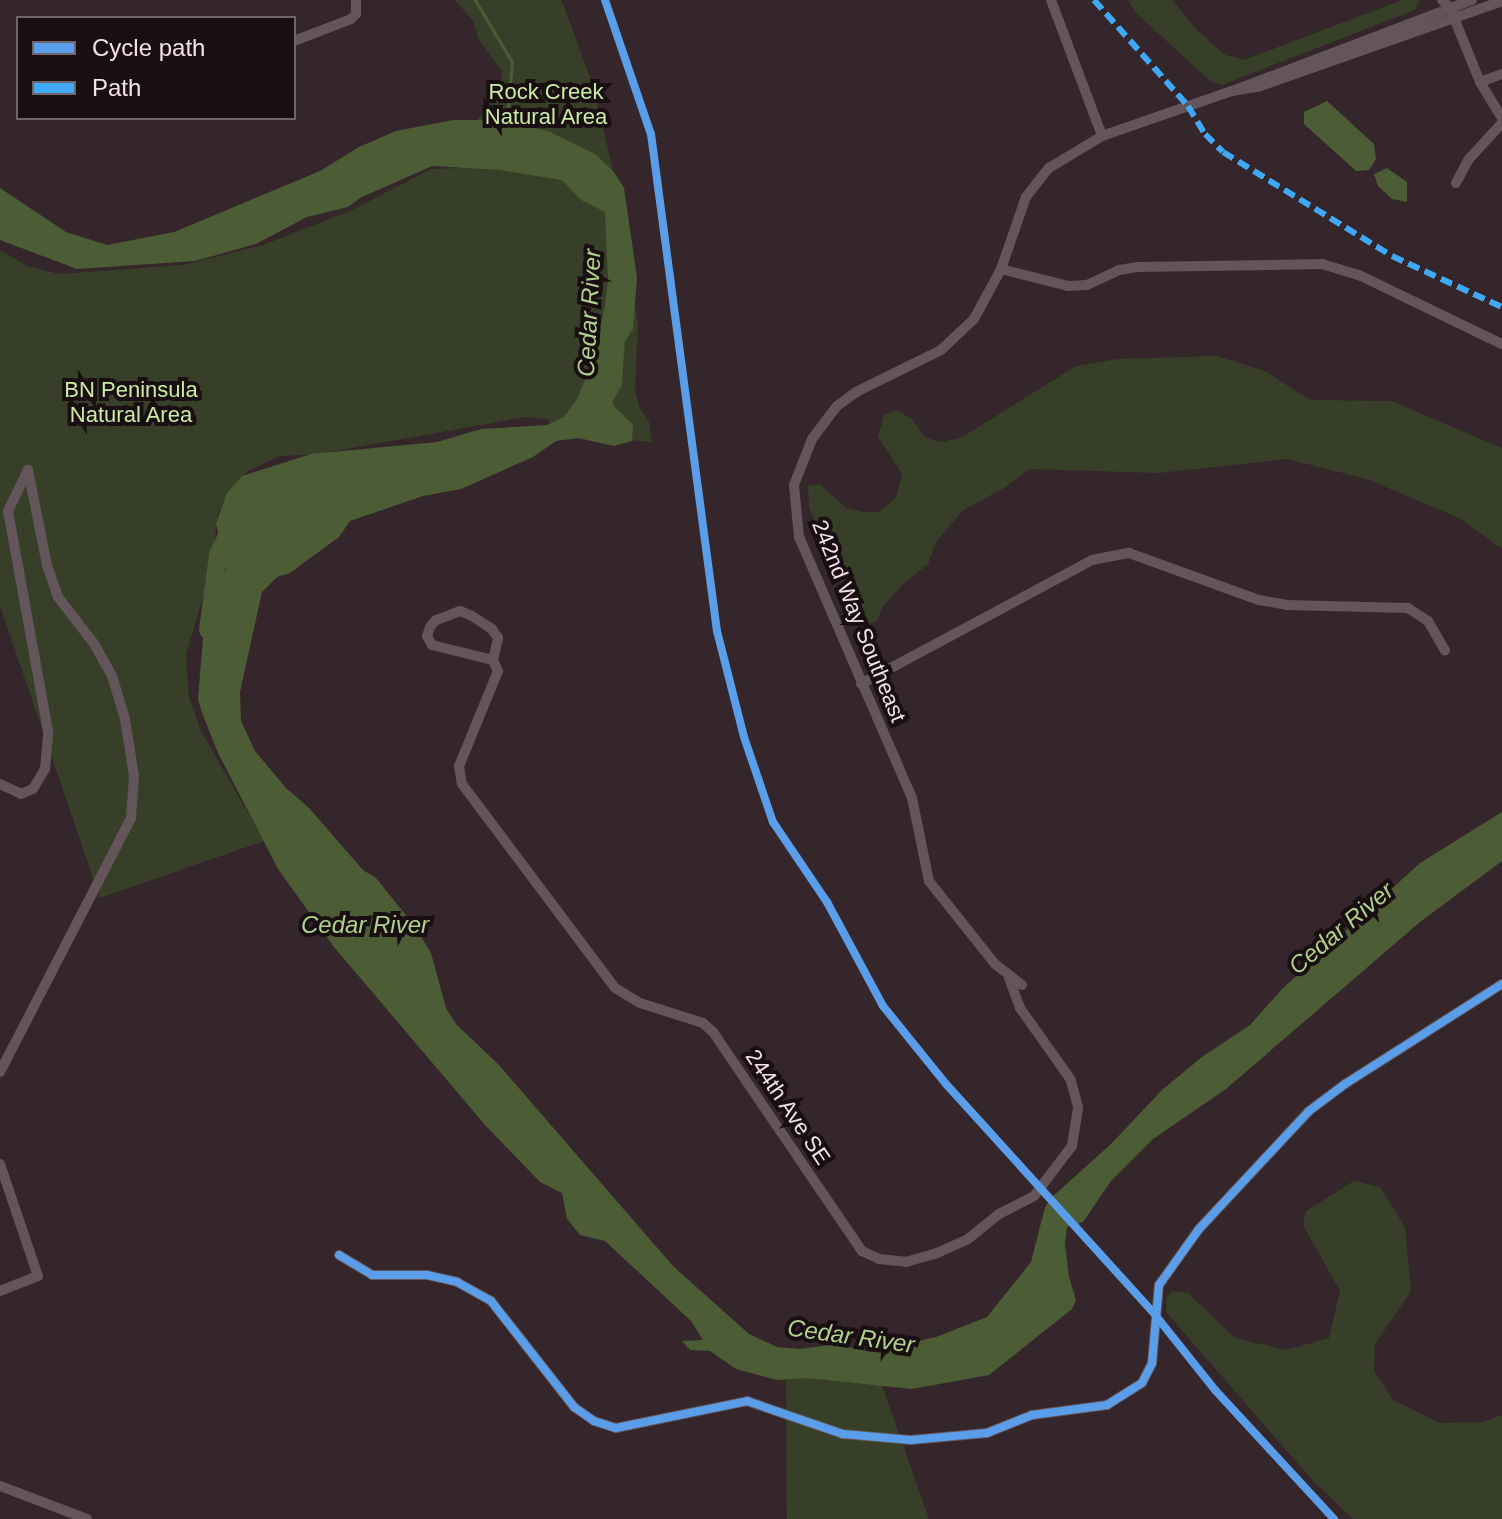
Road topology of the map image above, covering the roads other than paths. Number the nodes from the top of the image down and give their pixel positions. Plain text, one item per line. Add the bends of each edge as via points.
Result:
1 (356, 0) edge
2 (1051, 0) edge
3 (1472, 0) edge
4 (1502, 1) edge
5 (1450, 6) edge
6 (296, 40) edge
7 (1502, 74) edge
8 (1480, 82) junction
9 (1502, 120) edge
10 (1102, 136) junction
11 (1456, 183) dead end
12 (1001, 269) junction
13 (1502, 344) edge
14 (1445, 651) dead end
15 (493, 660) junction
16 (861, 684) junction
17 (0, 784) edge
18 (1009, 978) junction
19 (1502, 984) edge
20 (1022, 985) dead end
21 (0, 1072) edge
22 (0, 1164) edge
23 (339, 1255) dead end
24 (0, 1291) edge
25 (0, 1486) edge
26 (87, 1519) edge

1 - 6 street via 356,14 344,23
2 - 10 street
3 - 5 street
4 - 5 street
5 - 8 street
5 - 10 street
7 - 8 street
8 - 9 street
9 - 11 street
10 - 12 street, 242nd Way Southeast via 1061,159 1034,185
12 - 13 street via 1068,286 1087,285 1137,267 1322,264 1359,275
12 - 16 street, 242nd Way Southeast via 974,319 957,338 844,400 802,460 794,485 799,537
14 - 16 street via 1428,621 1408,608 1259,600 1129,553 1092,560
15 - 15 street, 244th Ave SE via 432,645 430,627 460,611 472,616 498,638
15 - 18 street, 244th Ave SE via 496,683 459,766 462,784 615,988 640,1003 703,1023 713,1032 862,1251 906,1262 968,1239 999,1214 1034,1196 1072,1146 1078,1107 1071,1080 1020,1008
16 - 18 street, 242nd Way Southeast via 912,798 929,881
17 - 21 street via 21,794 33,789 45,769 48,731 8,511 28,470 58,597 112,676 134,776 131,818
18 - 20 street, 242nd Way Southeast
19 - 23 street via 1309,1111 1199,1229 1159,1285 1152,1363 1142,1383 1107,1405 1032,1415 987,1433 911,1440 843,1434 747,1401 616,1428 574,1407 491,1301 457,1282 427,1275 372,1275
22 - 24 street via 38,1276
25 - 26 street

